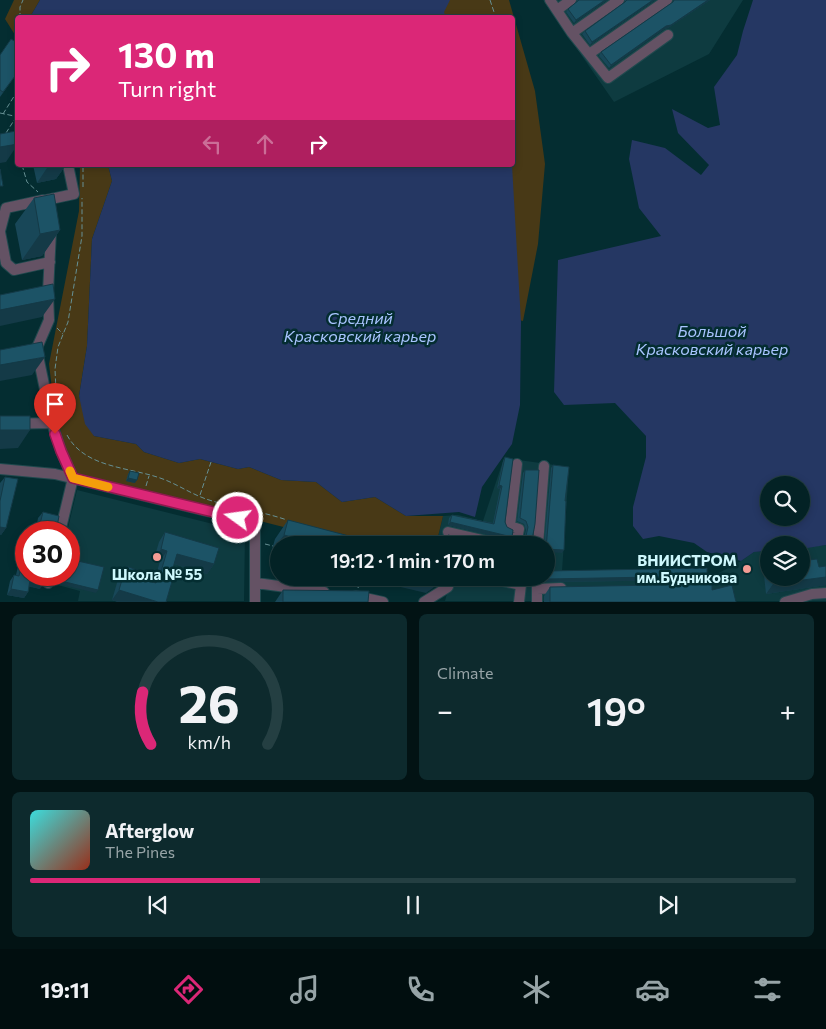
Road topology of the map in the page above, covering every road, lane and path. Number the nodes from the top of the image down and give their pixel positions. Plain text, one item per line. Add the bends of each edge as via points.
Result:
1 (23, 0) edge
2 (490, 0) edge
3 (550, 0) edge
4 (571, 0) edge
5 (618, 0) edge
6 (667, 0) edge
7 (556, 10) junction
8 (20, 15) edge
9 (495, 15) edge
10 (572, 33) junction
11 (668, 35) dead end
12 (589, 54) junction
13 (15, 95) edge
14 (0, 113) edge
15 (3, 114) junction
16 (15, 116) joint
17 (3, 138) edge
18 (23, 167) edge
19 (68, 167) edge
20 (83, 167) edge
21 (46, 200) junction
22 (0, 232) edge
23 (50, 262) junction
24 (56, 394) dead end
25 (52, 423) junction
26 (0, 424) edge
27 (64, 430) dead end
28 (210, 462) dead end
29 (517, 464) dead end
30 (544, 466) dead end
31 (0, 468) edge
32 (149, 475) junction
33 (73, 478) junction
34 (144, 496) junction
35 (200, 496) junction
36 (288, 520) edge
37 (63, 521) edge
38 (448, 532) dead end
39 (466, 536) edge
40 (518, 536) edge
41 (539, 536) edge
42 (253, 541) junction
43 (270, 545) edge
44 (256, 583) junction
45 (521, 586) edge
46 (448, 587) dead end
47 (567, 588) edge
48 (537, 589) joint
49 (826, 593) edge
50 (256, 602) edge
51 (383, 602) edge
52 (424, 602) edge
53 (519, 602) edge
54 (537, 602) edge
55 (785, 602) edge

1 - 8 path
2 - 9 path
3 - 7 street
4 - 7 street
5 - 10 street
6 - 12 street
7 - 10 street
10 - 12 street
11 - 12 street via 608,78
13 - 15 path
14 - 15 path
15 - 16 path
16 - 17 path
18 - 21 path via 27,182
19 - 21 street via 74,194
20 - 24 path via 82,236 68,322 58,347
21 - 22 street via 6,208
21 - 23 street via 52,237
22 - 23 street via 6,263 14,270
23 - 25 street via 43,294 49,320 32,351
25 - 26 street
25 - 33 street
27 - 32 path via 72,445 85,456
28 - 35 path
29 - 40 street via 510,526 519,529
30 - 41 street
31 - 33 street
32 - 34 path
32 - 35 path
33 - 34 street
33 - 37 street
34 - 42 street via 256,523
35 - 36 path
38 - 39 street
42 - 43 path
42 - 44 street
44 - 50 street
44 - 51 street
45 - 53 street
46 - 52 street
47 - 48 street
48 - 54 street
49 - 55 street

